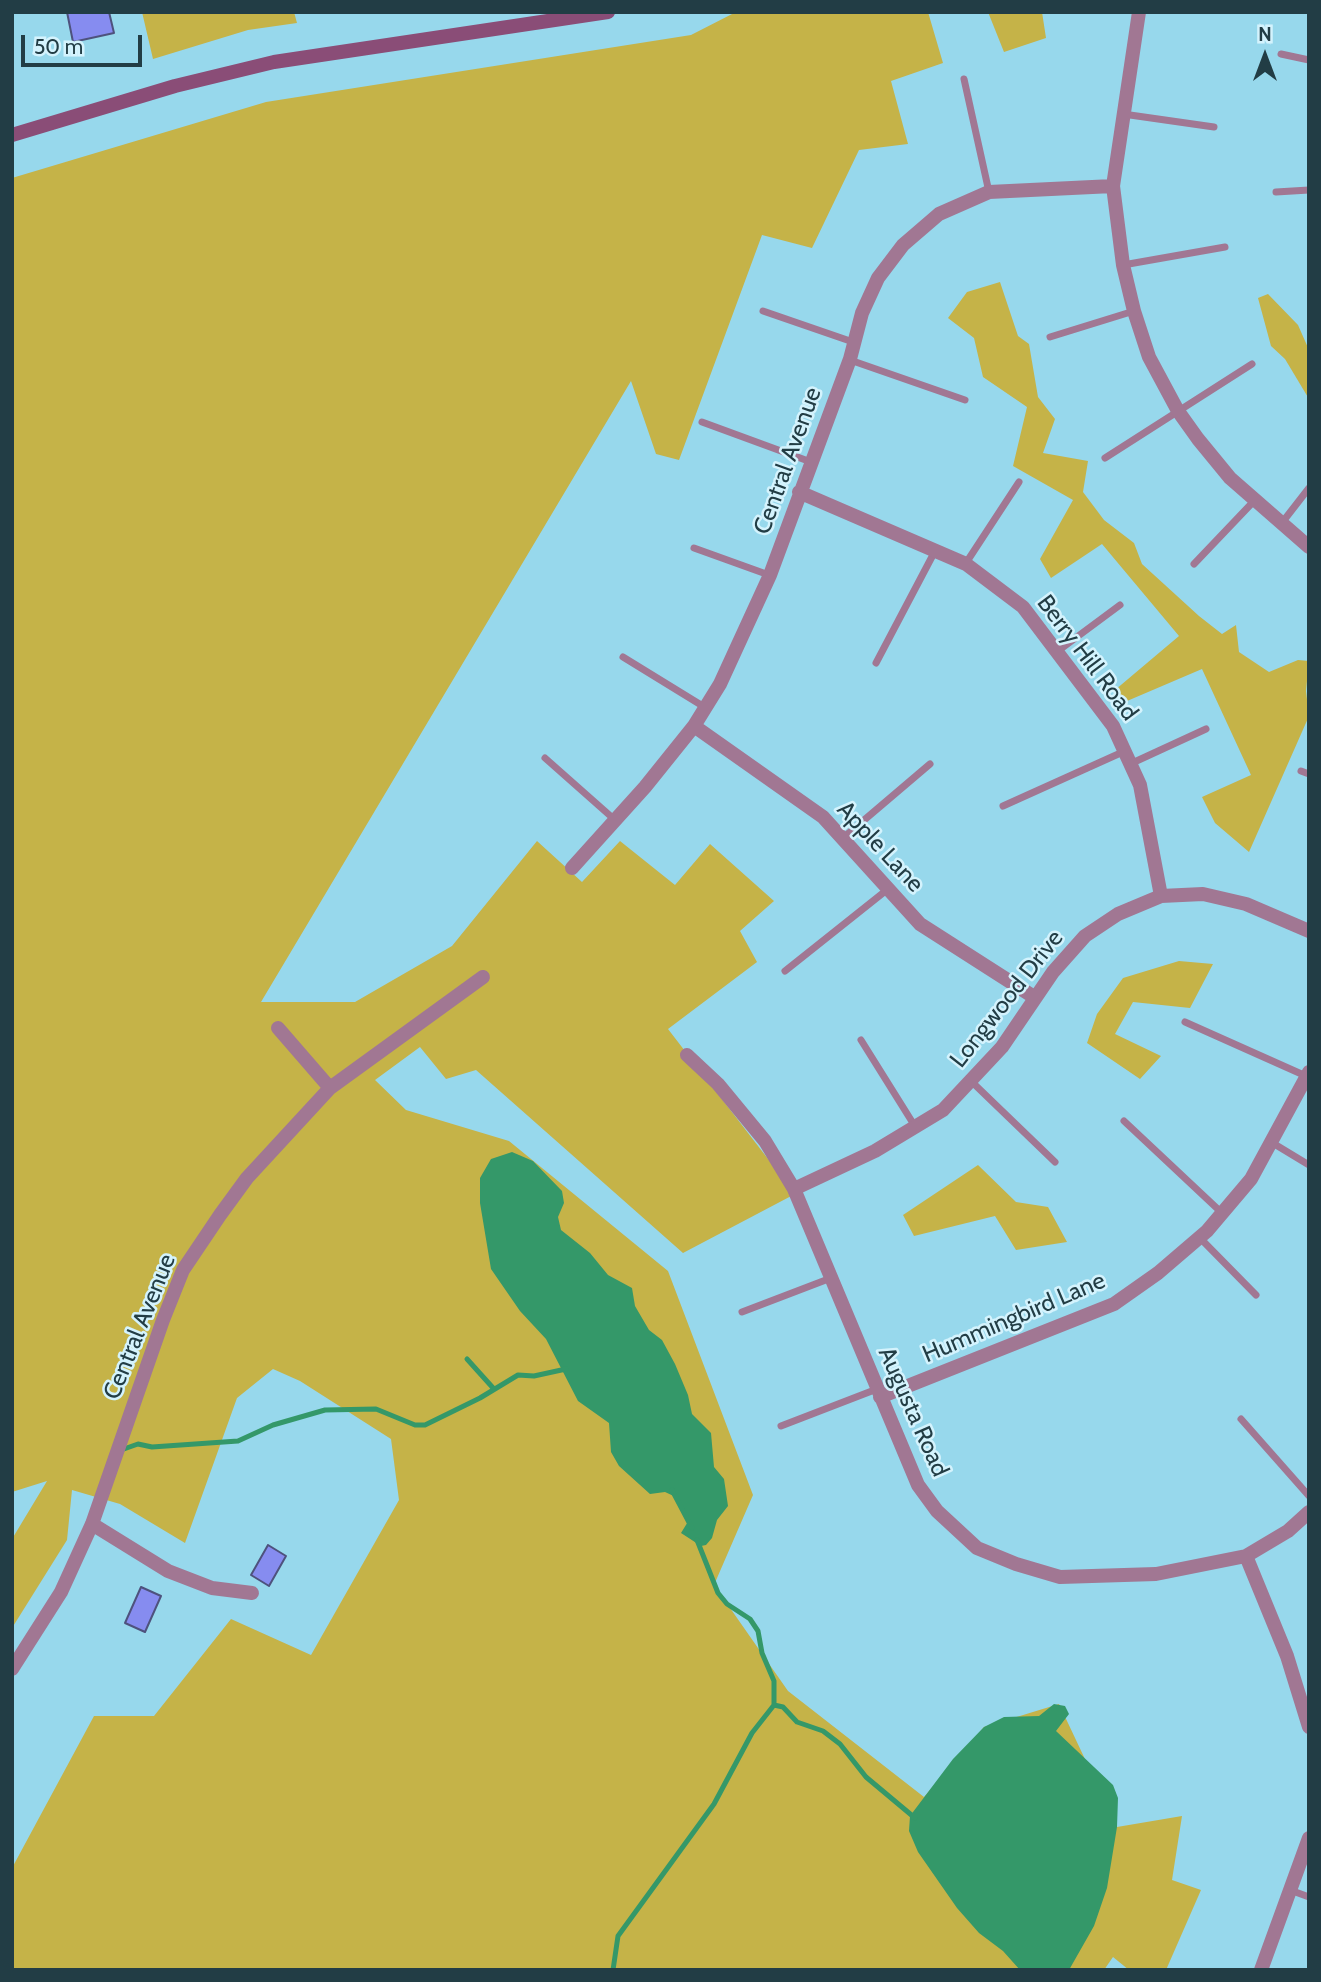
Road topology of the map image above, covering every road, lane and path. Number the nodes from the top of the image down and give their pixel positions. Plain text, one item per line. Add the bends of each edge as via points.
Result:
1 (1139, 12) edge
2 (602, 13) edge
3 (1281, 54) dead end
4 (1309, 60) edge
5 (964, 79) dead end
6 (1122, 114) junction
7 (1214, 127) dead end
8 (12, 135) edge
9 (1113, 186) junction
10 (1309, 190) edge
11 (989, 192) junction
12 (1276, 192) dead end
13 (1225, 247) dead end
14 (1123, 265) junction
15 (763, 311) dead end
16 (1133, 311) junction
17 (1050, 337) dead end
18 (853, 342) junction
19 (850, 359) junction
20 (1252, 364) dead end
21 (965, 400) dead end
22 (1178, 411) junction
23 (702, 422) dead end
24 (1105, 458) dead end
25 (811, 462) junction
26 (1019, 482) dead end
27 (1309, 488) edge
28 (799, 492) junction
29 (1254, 501) junction
30 (1280, 524) junction
31 (1309, 547) edge
32 (694, 548) dead end
33 (934, 551) junction
34 (966, 564) junction
35 (1194, 564) dead end
36 (770, 575) junction
37 (1121, 606) dead end
38 (1058, 651) junction
39 (623, 657) dead end
40 (876, 663) dead end
41 (706, 708) junction
42 (694, 726) junction
43 (1206, 729) dead end
44 (1128, 757) junction
45 (545, 758) dead end
46 (930, 764) dead end
47 (1003, 806) dead end
48 (616, 820) junction
49 (842, 839) junction
50 (572, 868) dead end
51 (888, 889) junction
52 (1161, 896) junction
53 (1309, 931) edge
54 (785, 971) dead end
55 (483, 976) dead end
56 (1034, 997) junction
57 (1185, 1022) dead end
58 (278, 1028) dead end
59 (861, 1040) dead end
60 (687, 1055) dead end
61 (1308, 1074) edge
62 (972, 1082) junction
63 (330, 1088) junction
64 (1124, 1121) dead end
65 (916, 1128) junction
66 (1271, 1142) junction
67 (1055, 1162) dead end
68 (1309, 1165) edge
69 (794, 1189) junction
70 (1222, 1213) junction
71 (1199, 1237) junction
72 (831, 1278) junction
73 (1256, 1295) dead end
74 (742, 1312) dead end
75 (878, 1393) junction
76 (1241, 1419) dead end
77 (781, 1426) dead end
78 (1309, 1496) edge
79 (1309, 1512) edge
80 (92, 1524) junction
81 (1246, 1556) junction
82 (252, 1593) dead end
83 (12, 1669) edge
84 (1309, 1727) edge
85 (1309, 1838) edge
86 (1290, 1890) junction
87 (1309, 1897) edge
88 (1261, 1970) edge

1 - 6 street
2 - 8 street via 274,62
3 - 4 lane
5 - 11 lane
6 - 7 lane
6 - 9 street
9 - 11 street, Central Avenue
9 - 14 street
10 - 12 lane
11 - 18 street, Central Avenue via 939,214 903,245 878,278
13 - 14 lane
14 - 16 street
15 - 18 lane
16 - 17 lane
16 - 22 street via 1149,357
18 - 19 street, Central Avenue
19 - 21 lane
19 - 25 street, Central Avenue
20 - 22 lane
22 - 24 lane
22 - 29 street
23 - 25 lane
25 - 28 street, Central Avenue
26 - 34 lane
27 - 30 lane
28 - 33 street, Berry Hill Road
28 - 36 street, Central Avenue
29 - 30 street
29 - 35 lane
30 - 31 street
32 - 36 lane
33 - 34 street, Berry Hill Road
33 - 40 lane
34 - 38 street, Berry Hill Road via 1023,607
36 - 41 street, Central Avenue
37 - 38 lane
38 - 44 street, Berry Hill Road via 1113,726
39 - 41 lane
41 - 42 street, Central Avenue
42 - 48 street, Central Avenue
42 - 49 street, Apple Lane via 823,817
43 - 44 lane
44 - 47 lane
44 - 52 street, Berry Hill Road via 1140,785
45 - 48 lane
46 - 49 lane
48 - 50 street, Central Avenue
49 - 51 street, Apple Lane
51 - 54 lane
51 - 56 street, Apple Lane via 920,924
52 - 53 street, Longwood Drive via 1202,894 1246,904
52 - 56 street, Longwood Drive via 1118,914 1085,936
55 - 63 street, Central Avenue
56 - 62 street, Longwood Drive via 1002,1047
57 - 61 lane
58 - 63 street
59 - 65 lane
60 - 69 street, Augusta Road via 765,1141
61 - 66 street, Hummingbird Lane
62 - 65 street, Longwood Drive
62 - 67 lane
63 - 80 street, Central Avenue via 247,1178 183,1270
64 - 70 lane
65 - 69 street, Longwood Drive
66 - 68 lane
66 - 70 street, Hummingbird Lane via 1251,1179
69 - 72 street, Augusta Road
70 - 71 street, Hummingbird Lane
71 - 73 lane
71 - 75 street, Hummingbird Lane via 1114,1304
72 - 74 lane
72 - 75 street, Augusta Road
75 - 77 lane
75 - 81 street, Augusta Road via 918,1485 937,1511 976,1548 1060,1577 1156,1574
76 - 78 lane
79 - 81 street, Augusta Road via 1288,1531
80 - 82 street via 168,1570 212,1587
80 - 83 street, Central Avenue via 61,1592
81 - 84 street via 1287,1656
85 - 86 street
86 - 87 lane
86 - 88 street

